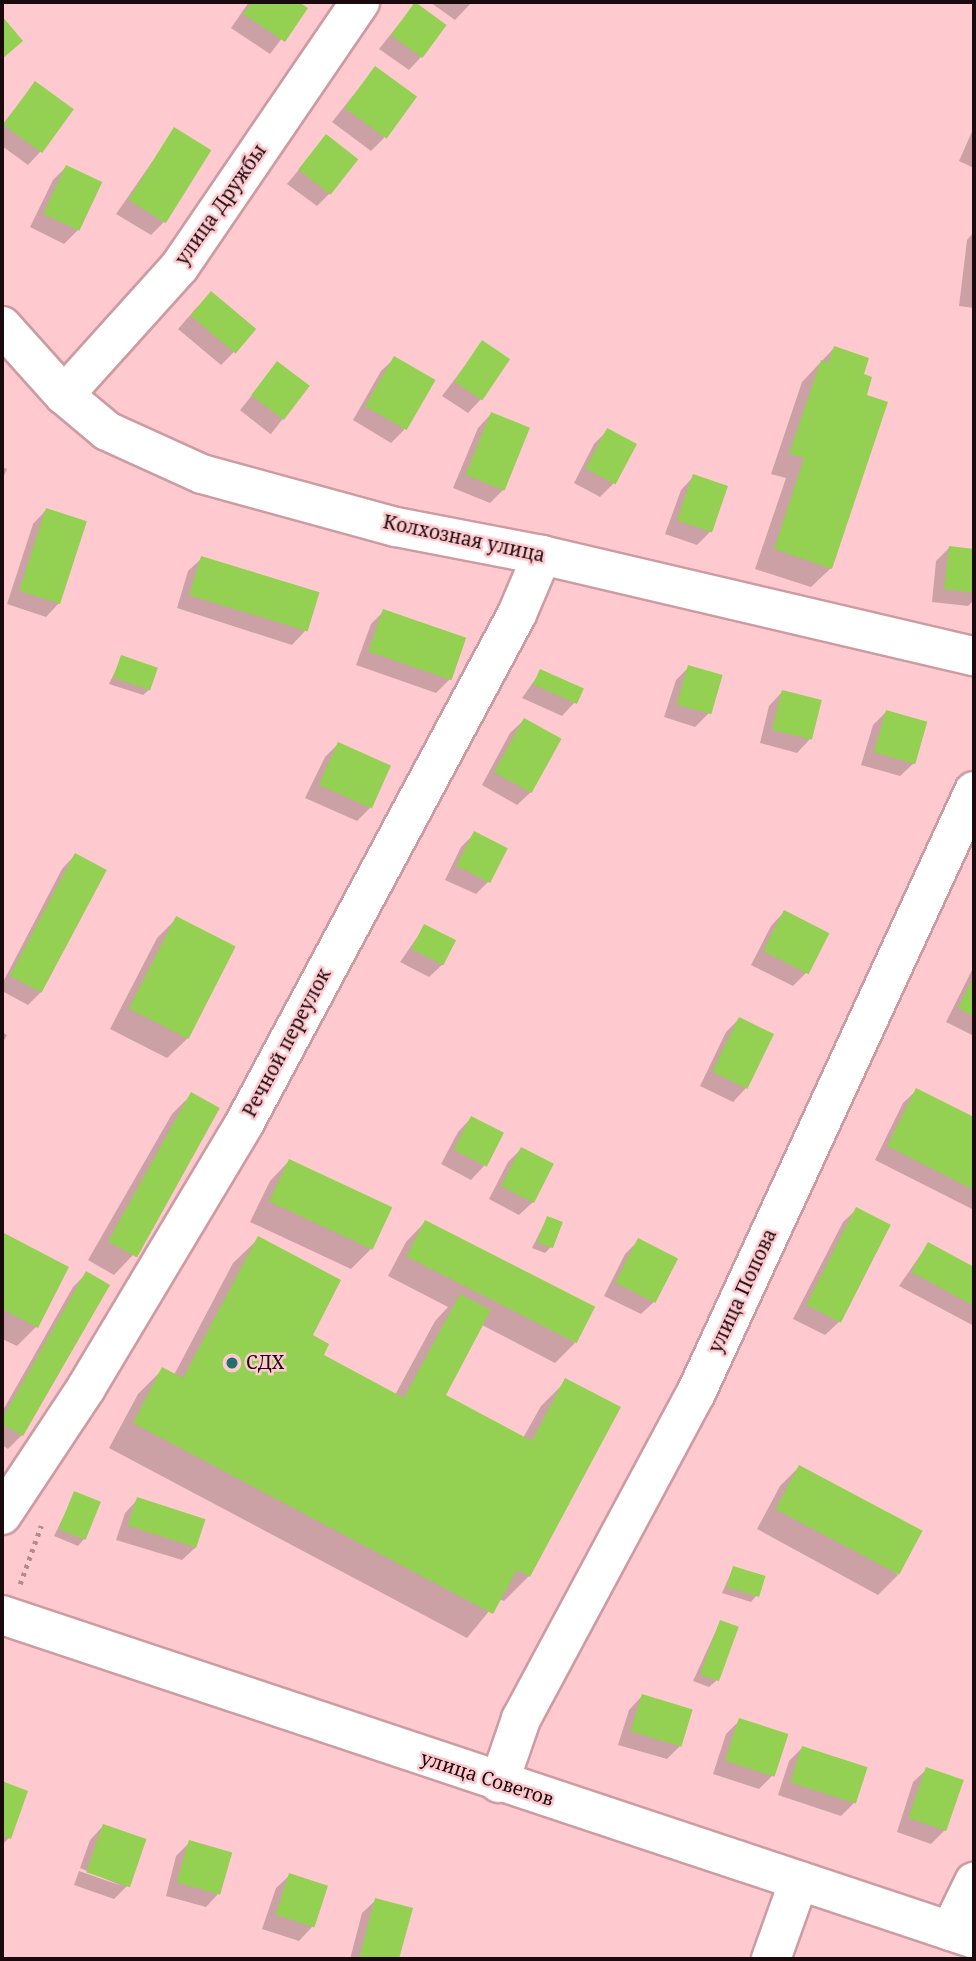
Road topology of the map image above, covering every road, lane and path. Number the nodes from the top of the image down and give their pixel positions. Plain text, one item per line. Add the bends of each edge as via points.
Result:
1 (360, 2) edge
2 (2, 326) edge
3 (64, 395) junction
4 (542, 555) junction
5 (974, 656) edge
6 (974, 791) edge
7 (2, 1515) edge
8 (43, 1520) dead end
9 (5, 1616) edge
10 (499, 1783) junction
11 (799, 1881) junction
12 (974, 1882) edge
13 (962, 1935) edge
14 (771, 1959) edge

1 - 3 street, улица Дружбы via 180,266
2 - 3 street, Колхозная улица
3 - 4 street, Колхозная улица via 107,431 202,474 396,527
4 - 5 street, Колхозная улица
4 - 7 street, Речной переулок via 517,614 244,1124 86,1388
6 - 10 street, улица Попова via 696,1393 521,1719
8 - 9 path
9 - 10 street, улица Советов
10 - 11 street, улица Советов
11 - 13 street, улица Советов
11 - 14 street
12 - 13 street

